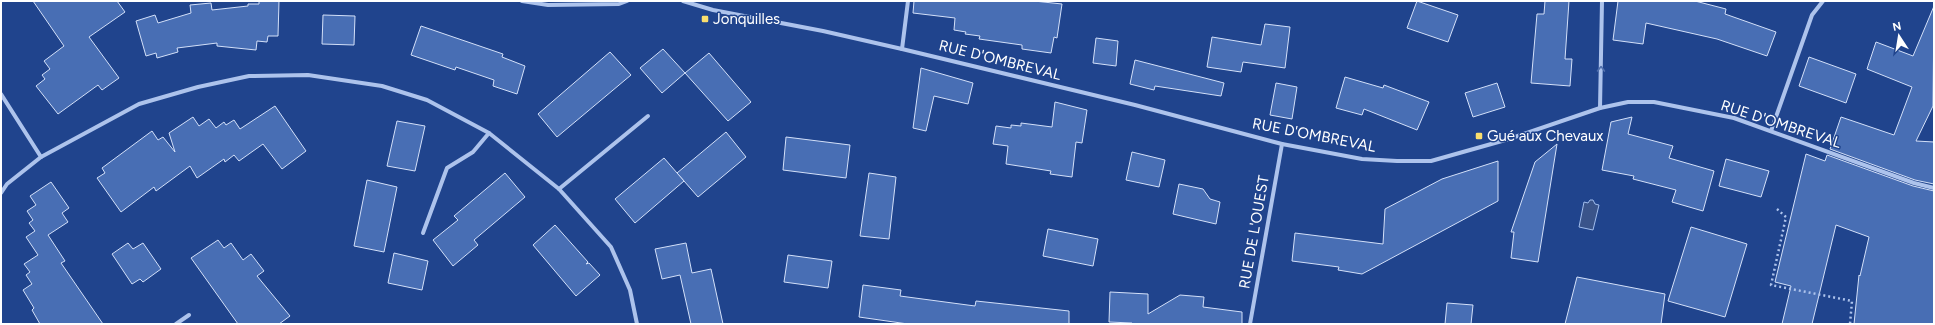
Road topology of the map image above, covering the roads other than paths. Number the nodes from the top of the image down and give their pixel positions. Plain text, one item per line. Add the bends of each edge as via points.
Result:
1 (522, 1) edge
2 (627, 1) edge
3 (683, 1) edge
4 (908, 1) edge
5 (1602, 1) edge
6 (1823, 1) edge
7 (902, 49) junction
8 (1, 94) edge
9 (1600, 108) junction
10 (648, 116) dead end
11 (1771, 131) junction
12 (489, 133) junction
13 (1282, 144) junction
14 (41, 157) junction
15 (1934, 188) edge
16 (559, 189) junction
17 (1, 193) edge
18 (423, 233) dead end
19 (189, 315) dead end
20 (176, 324) edge
21 (637, 324) edge
22 (1250, 324) edge

1 - 2 street via 548,5 619,4
3 - 7 street, RUE D'OMBREVAL via 713,10
4 - 7 street
9 -> 5 street
6 - 11 street via 1812,15
7 - 13 street, RUE D'OMBREVAL via 1135,105
8 - 14 street
9 - 11 street, RUE D'OMBREVAL via 1628,102 1654,102 1734,118
9 - 13 street, RUE D'OMBREVAL via 1509,139 1431,161 1362,158
10 - 16 street
11 - 15 street, RUE D'OMBREVAL via 1914,184
12 - 14 street via 427,100 382,86 308,75 249,76 198,86 139,104
12 - 16 street
12 - 18 street via 473,152 447,168
13 - 22 street, RUE DE L'OUEST
14 - 17 street via 7,184
16 - 21 street via 611,247 630,290
19 - 20 street

